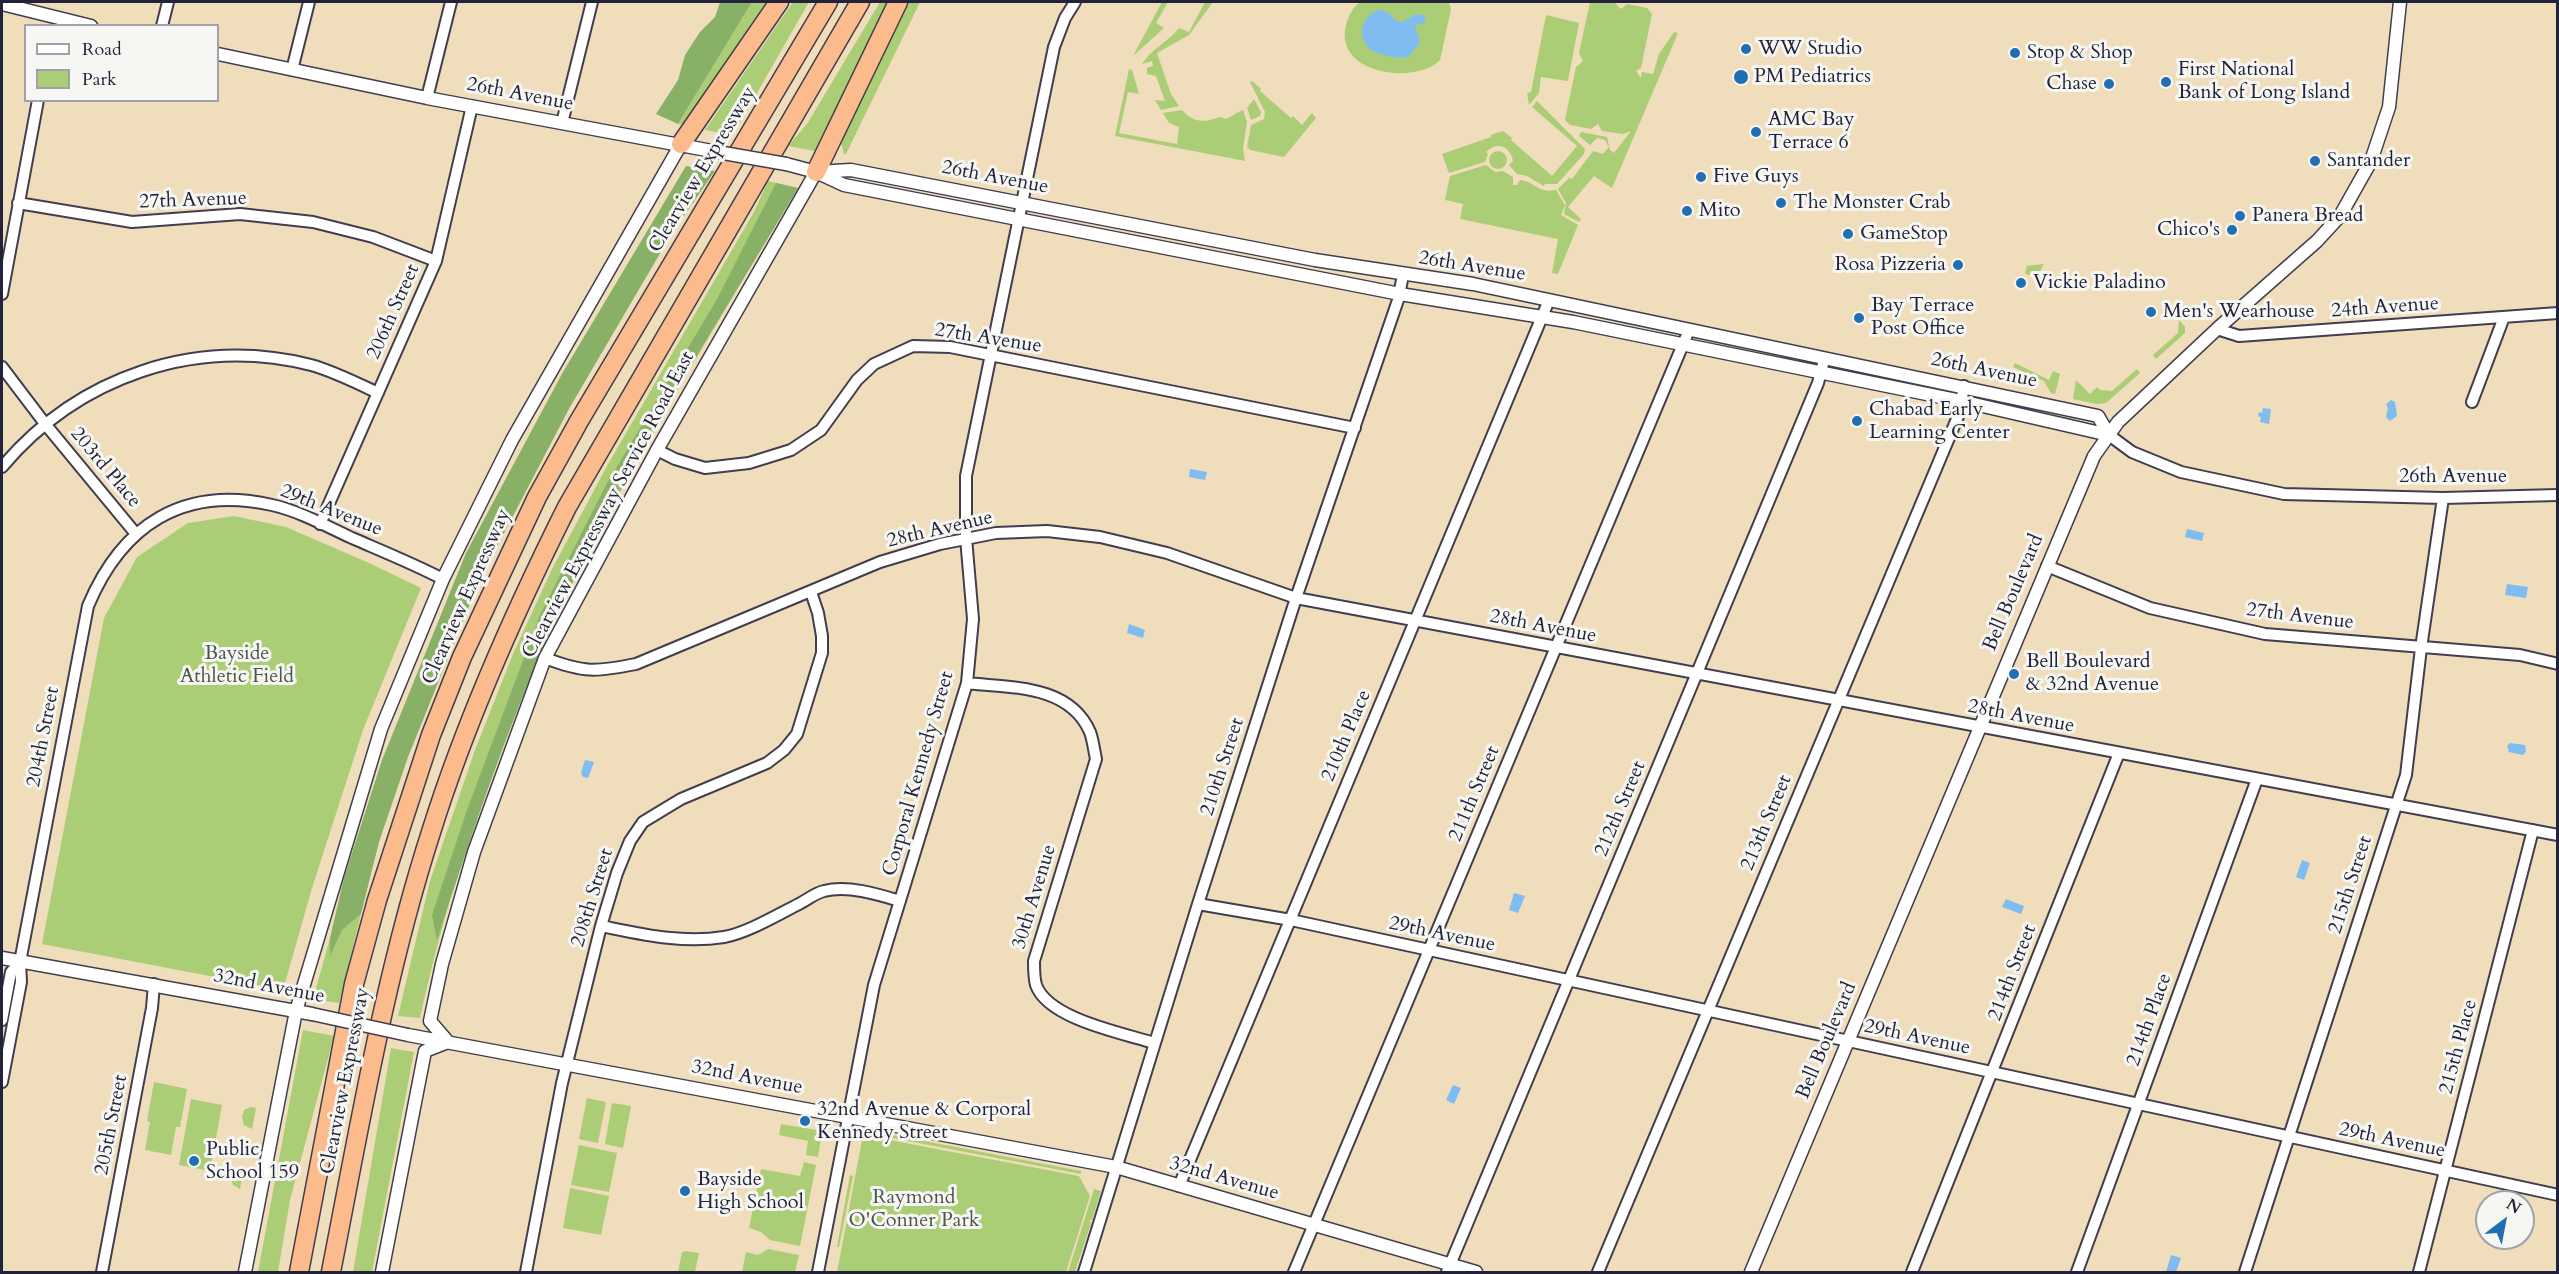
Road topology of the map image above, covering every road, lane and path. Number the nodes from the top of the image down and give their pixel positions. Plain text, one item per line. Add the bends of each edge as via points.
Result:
1 (168, 2) edge
2 (309, 2) edge
3 (450, 2) edge
4 (592, 2) edge
5 (779, 2) edge
6 (828, 2) edge
7 (860, 2) edge
8 (898, 2) edge
9 (1075, 2) edge
10 (2400, 2) edge
11 (2, 4) edge
12 (23, 5) edge
13 (53, 21) edge
14 (76, 24) edge
15 (162, 24) edge
16 (219, 54) edge
17 (292, 70) junction
18 (427, 98) junction
19 (38, 102) edge
20 (472, 106) junction
21 (562, 123) junction
22 (681, 144) junction
23 (816, 172) junction
24 (18, 203) junction
25 (1022, 203) junction
26 (1019, 218) junction
27 (436, 261) junction
28 (1403, 275) junction
29 (2, 294) edge
30 (1400, 294) junction
31 (1549, 300) junction
32 (2558, 314) edge
33 (1542, 316) junction
34 (2504, 317) junction
35 (2217, 329) junction
36 (1689, 330) junction
37 (1683, 345) junction
38 (991, 355) junction
39 (1824, 358) junction
40 (2, 367) edge
41 (1821, 373) junction
42 (1964, 387) junction
43 (378, 393) junction
44 (1961, 401) junction
45 (2472, 402) dead end
46 (46, 425) junction
47 (1355, 428) junction
48 (2109, 435) junction
49 (657, 450) junction
50 (2, 467) edge
51 (2558, 495) edge
52 (2444, 498) junction
53 (320, 524) junction
54 (136, 534) junction
55 (966, 538) junction
56 (2047, 566) junction
57 (443, 579) junction
58 (812, 592) junction
59 (1296, 598) junction
60 (1414, 621) junction
61 (1555, 648) junction
62 (2421, 648) junction
63 (546, 658) junction
64 (2558, 664) edge
65 (1697, 675) junction
66 (967, 683) junction
67 (1838, 701) junction
68 (1980, 727) junction
69 (2119, 753) junction
70 (2257, 779) junction
71 (2396, 806) junction
72 (2533, 830) junction
73 (2558, 835) edge
74 (900, 901) junction
75 (1198, 904) junction
76 (1291, 920) junction
77 (601, 926) junction
78 (1429, 950) junction
79 (2, 958) edge
80 (20, 962) junction
81 (1568, 981) junction
82 (154, 984) junction
83 (296, 1011) junction
84 (1709, 1011) junction
85 (2, 1020) edge
86 (1848, 1041) junction
87 (448, 1042) junction
88 (1154, 1043) junction
89 (567, 1065) junction
90 (1993, 1073) junction
91 (2, 1082) edge
92 (2139, 1105) junction
93 (848, 1116) junction
94 (2288, 1137) junction
95 (1116, 1167) junction
96 (2445, 1171) junction
97 (1179, 1186) junction
98 (2558, 1195) edge
99 (1314, 1226) junction
100 (1448, 1269) edge
101 (102, 1272) edge
102 (245, 1272) edge
103 (297, 1272) edge
104 (331, 1272) edge
105 (382, 1272) edge
106 (526, 1272) edge
107 (818, 1272) edge
108 (1084, 1272) edge
109 (1294, 1272) edge
110 (1476, 1272) edge
111 (1598, 1272) edge
112 (1751, 1272) edge
113 (1912, 1272) edge
114 (2077, 1272) edge
115 (2245, 1272) edge
116 (2418, 1272) edge

1 - 15 street
2 - 17 street
3 - 18 street
4 - 21 street
5 - 22 highway
6 - 103 highway, Clearview Expressway via 579,421 532,507 462,657 431,735 354,984
7 - 104 highway, Clearview Expressway via 567,507 493,665 439,808 407,912 386,995
8 - 23 highway
9 - 25 street, Corporal Kennedy Street via 1054,47
10 - 35 street, Bell Boulevard via 2389,107 2375,152 2361,180 2332,226
11 - 12 street
12 - 13 street
13 - 14 street
16 - 17 street, 26th Avenue
17 - 18 street, 26th Avenue
18 - 20 street, 26th Avenue
19 - 24 street
20 - 21 street, 26th Avenue
20 - 27 street, 206th Street
21 - 22 street, 26th Avenue
22 - 23 street, 26th Avenue, bridge
22 - 57 street, Clearview Expressway via 512,440
23 - 25 street, 26th Avenue via 851,170
23 - 26 street, 26th Avenue via 844,185
23 - 49 street, Clearview Expressway Service Road East
24 - 27 street, 27th Avenue via 132,222 240,214 313,222 373,237
24 - 29 street
25 - 26 street, Corporal Kennedy Street
25 - 28 street, 26th Avenue
26 - 30 street, 26th Avenue
26 - 38 street, Corporal Kennedy Street
27 - 43 street, 206th Street
28 - 30 street, 210th Street
28 - 31 street, 26th Avenue
30 - 33 street, 26th Avenue
30 - 47 street, 210th Street
31 - 33 street, 210th Place
31 - 36 street, 26th Avenue
32 - 34 street, 24th Avenue
33 - 37 street, 26th Avenue
33 - 60 street, 210th Place
34 - 35 street, 24th Avenue via 2239,336
34 - 45 street
35 - 48 street, Bell Boulevard
36 - 37 street, 211th Street
36 - 39 street, 26th Avenue
37 - 41 street, 26th Avenue
37 - 61 street, 211th Street
38 - 47 street, 27th Avenue
38 - 49 street, 27th Avenue via 950,347 913,346 874,364 857,380 821,430 791,450 749,463 705,468
38 - 55 street, Corporal Kennedy Street via 966,476
39 - 41 street, 212th Street
39 - 42 street, 26th Avenue
40 - 46 street, 203rd Place
41 - 44 street, 26th Avenue
41 - 65 street, 212th Street
42 - 44 street, 213th Street
42 - 48 street, 26th Avenue via 2098,416
43 - 46 street via 312,365 261,358 203,358 153,366 115,381 73,402
43 - 53 street, 206th Street
44 - 48 street, 26th Avenue
44 - 67 street, 213th Street via 1959,414
46 - 50 street
46 - 54 street, 203rd Place
47 - 59 street, 210th Street
48 - 52 street, 26th Avenue via 2132,452 2181,472 2225,483 2284,494
48 - 56 street, Bell Boulevard via 2094,456
49 - 63 street, Clearview Expressway Service Road East
51 - 52 street, 26th Avenue
52 - 62 street, 215th Street
53 - 54 street, 29th Avenue via 274,506 217,499 165,515
53 - 57 street, 29th Avenue
54 - 80 street, 204th Street via 110,561 88,606
55 - 58 street, 28th Avenue via 880,562
55 - 59 street, 28th Avenue via 1047,531 1100,537 1167,553
55 - 66 street, Corporal Kennedy Street via 973,619
56 - 62 street, 27th Avenue via 2150,608 2265,634
56 - 68 street, Bell Boulevard
57 - 83 street, Clearview Expressway via 381,729
58 - 63 street, 28th Avenue via 636,664 599,672
58 - 77 street, 208th Street via 822,653 797,734 767,763 681,800 643,822 617,873
59 - 60 street, 28th Avenue
59 - 75 street, 210th Street
60 - 61 street, 28th Avenue
60 - 76 street, 210th Place
61 - 65 street, 28th Avenue
61 - 78 street, 211th Street
62 - 64 street, 27th Avenue via 2520,655
62 - 71 street, 215th Street via 2406,775
63 - 87 street, Clearview Expressway Service Road East via 474,852 442,964 430,1021
65 - 67 street, 28th Avenue
65 - 81 street, 212th Street
66 - 74 street, Corporal Kennedy Street
66 - 88 street, 30th Avenue via 1036,690 1063,700 1081,717 1090,733 1096,759 1034,961 1036,985 1049,1002 1066,1013
67 - 68 street, 28th Avenue
67 - 84 street, 213th Street
68 - 69 street, 28th Avenue
68 - 86 street, Bell Boulevard
69 - 70 street, 28th Avenue
69 - 90 street, 214th Street
70 - 71 street, 28th Avenue
70 - 92 street, 214th Place
71 - 72 street, 28th Avenue
71 - 94 street, 215th Street
72 - 73 street, 28th Avenue
72 - 96 street, 215th Place
74 - 77 street via 875,893 823,891 726,936 698,940
74 - 93 street, Corporal Kennedy Street via 874,985
75 - 76 street, 29th Avenue
75 - 88 street, 210th Street
76 - 78 street, 29th Avenue
76 - 97 street, 210th Place
77 - 89 street, 208th Street
78 - 81 street, 29th Avenue
78 - 99 street, 211th Street
79 - 80 street, 32nd Avenue
80 - 82 street, 32nd Avenue
80 - 85 street, 204th Street via 11,972
80 - 91 street, 204th Street via 21,982
81 - 84 street, 29th Avenue
81 - 100 street, 212th Street
82 - 83 street, 32nd Avenue
82 - 101 street, 205th Street
83 - 87 street, 32nd Avenue, bridge
83 - 102 street, Clearview Expressway
84 - 86 street, 29th Avenue
84 - 111 street, 213th Street
86 - 90 street, 29th Avenue
86 - 112 street, Bell Boulevard
87 - 89 street, 32nd Avenue
87 - 105 street via 425,1051
88 - 95 street, 210th Street
89 - 93 street, 32nd Avenue
89 - 106 street, 208th Street
90 - 92 street, 29th Avenue
90 - 113 street, 214th Street
92 - 94 street, 29th Avenue
92 - 114 street, 214th Place
93 - 95 street, 32nd Avenue
93 - 107 street, Corporal Kennedy Street
94 - 96 street, 29th Avenue
94 - 115 street, 215th Street
95 - 97 street, 32nd Avenue
95 - 108 street, 210th Street
96 - 98 street, 29th Avenue
96 - 116 street, 215th Place
97 - 99 street, 32nd Avenue
99 - 100 street, 32nd Avenue
99 - 109 street, 211th Street
100 - 110 street, 32nd Avenue

